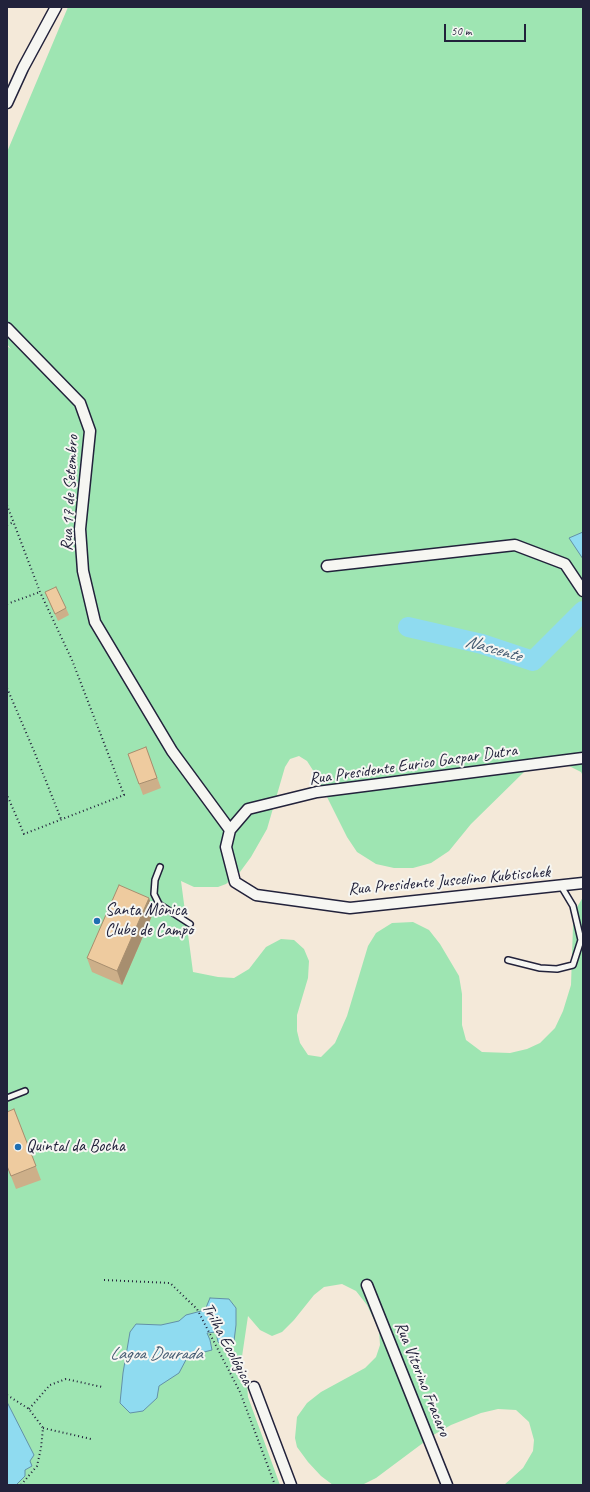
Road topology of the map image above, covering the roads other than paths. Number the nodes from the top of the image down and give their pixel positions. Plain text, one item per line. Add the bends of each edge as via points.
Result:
1 (56, 7) edge
2 (7, 103) edge
3 (7, 328) edge
4 (327, 566) dead end
5 (583, 591) edge
6 (583, 758) edge
7 (230, 830) junction
8 (160, 867) dead end
9 (583, 884) edge
10 (561, 886) junction
11 (190, 924) dead end
12 (508, 960) dead end
13 (25, 1091) dead end
14 (7, 1098) edge
15 (367, 1285) dead end
16 (254, 1387) dead end
17 (291, 1485) edge
18 (447, 1485) edge

1 - 2 street
3 - 7 street, Rua 17 de Setembro via 80,403 90,431 80,529 83,571 95,622 172,751
4 - 5 street via 515,544 565,564
6 - 7 street, Rua Presidente Eurico Gaspar Dutra via 317,792 248,809
7 - 10 street, Rua Presidente Juscelino Kubtischek via 226,847 235,882 256,895 350,908
8 - 11 lane via 155,880 154,894 159,904
9 - 10 street, Rua Presidente Juscelino Kubtischek
10 - 12 lane via 574,906 581,940 573,966 546,968
13 - 14 lane
15 - 18 street, Rua Vitorino Fracaro
16 - 17 street

